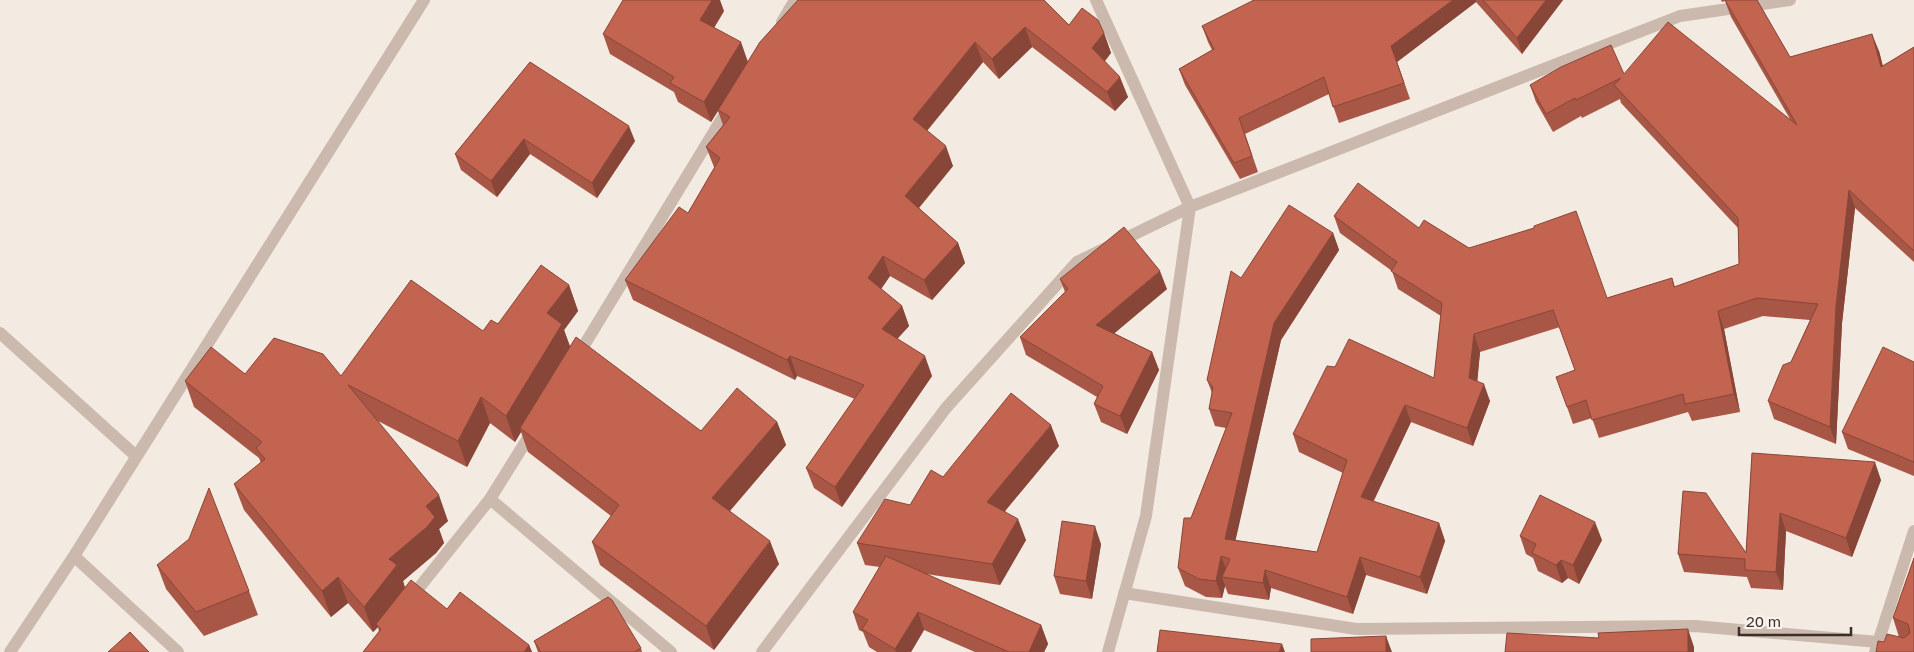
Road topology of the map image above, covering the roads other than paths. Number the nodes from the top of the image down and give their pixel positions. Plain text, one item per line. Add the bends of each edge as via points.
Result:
1 (424, 0) edge
2 (795, 0) edge
3 (1096, 0) edge
4 (1790, 0) edge
5 (774, 34) edge
6 (738, 93) edge
7 (1190, 207) junction
8 (0, 333) edge
9 (573, 364) edge
10 (537, 423) edge
11 (136, 456) junction
12 (490, 499) junction
13 (1914, 531) edge
14 (74, 556) junction
15 (1124, 593) junction
16 (404, 606) edge
17 (1877, 647) edge
18 (10, 652) edge
19 (178, 652) edge
20 (671, 652) edge
21 (762, 652) edge
22 (1108, 652) edge
23 (1911, 652) edge

1 - 11 street
2 - 5 street
3 - 7 street
4 - 7 street via 1680,16
6 - 9 street
7 - 15 street via 1146,516
7 - 21 street via 1077,262 946,408
8 - 11 street
10 - 12 street
11 - 14 street
12 - 16 street
12 - 20 street
13 - 17 street
14 - 18 street
14 - 19 street
15 - 17 street via 1356,629 1695,626
15 - 22 street
17 - 23 street

